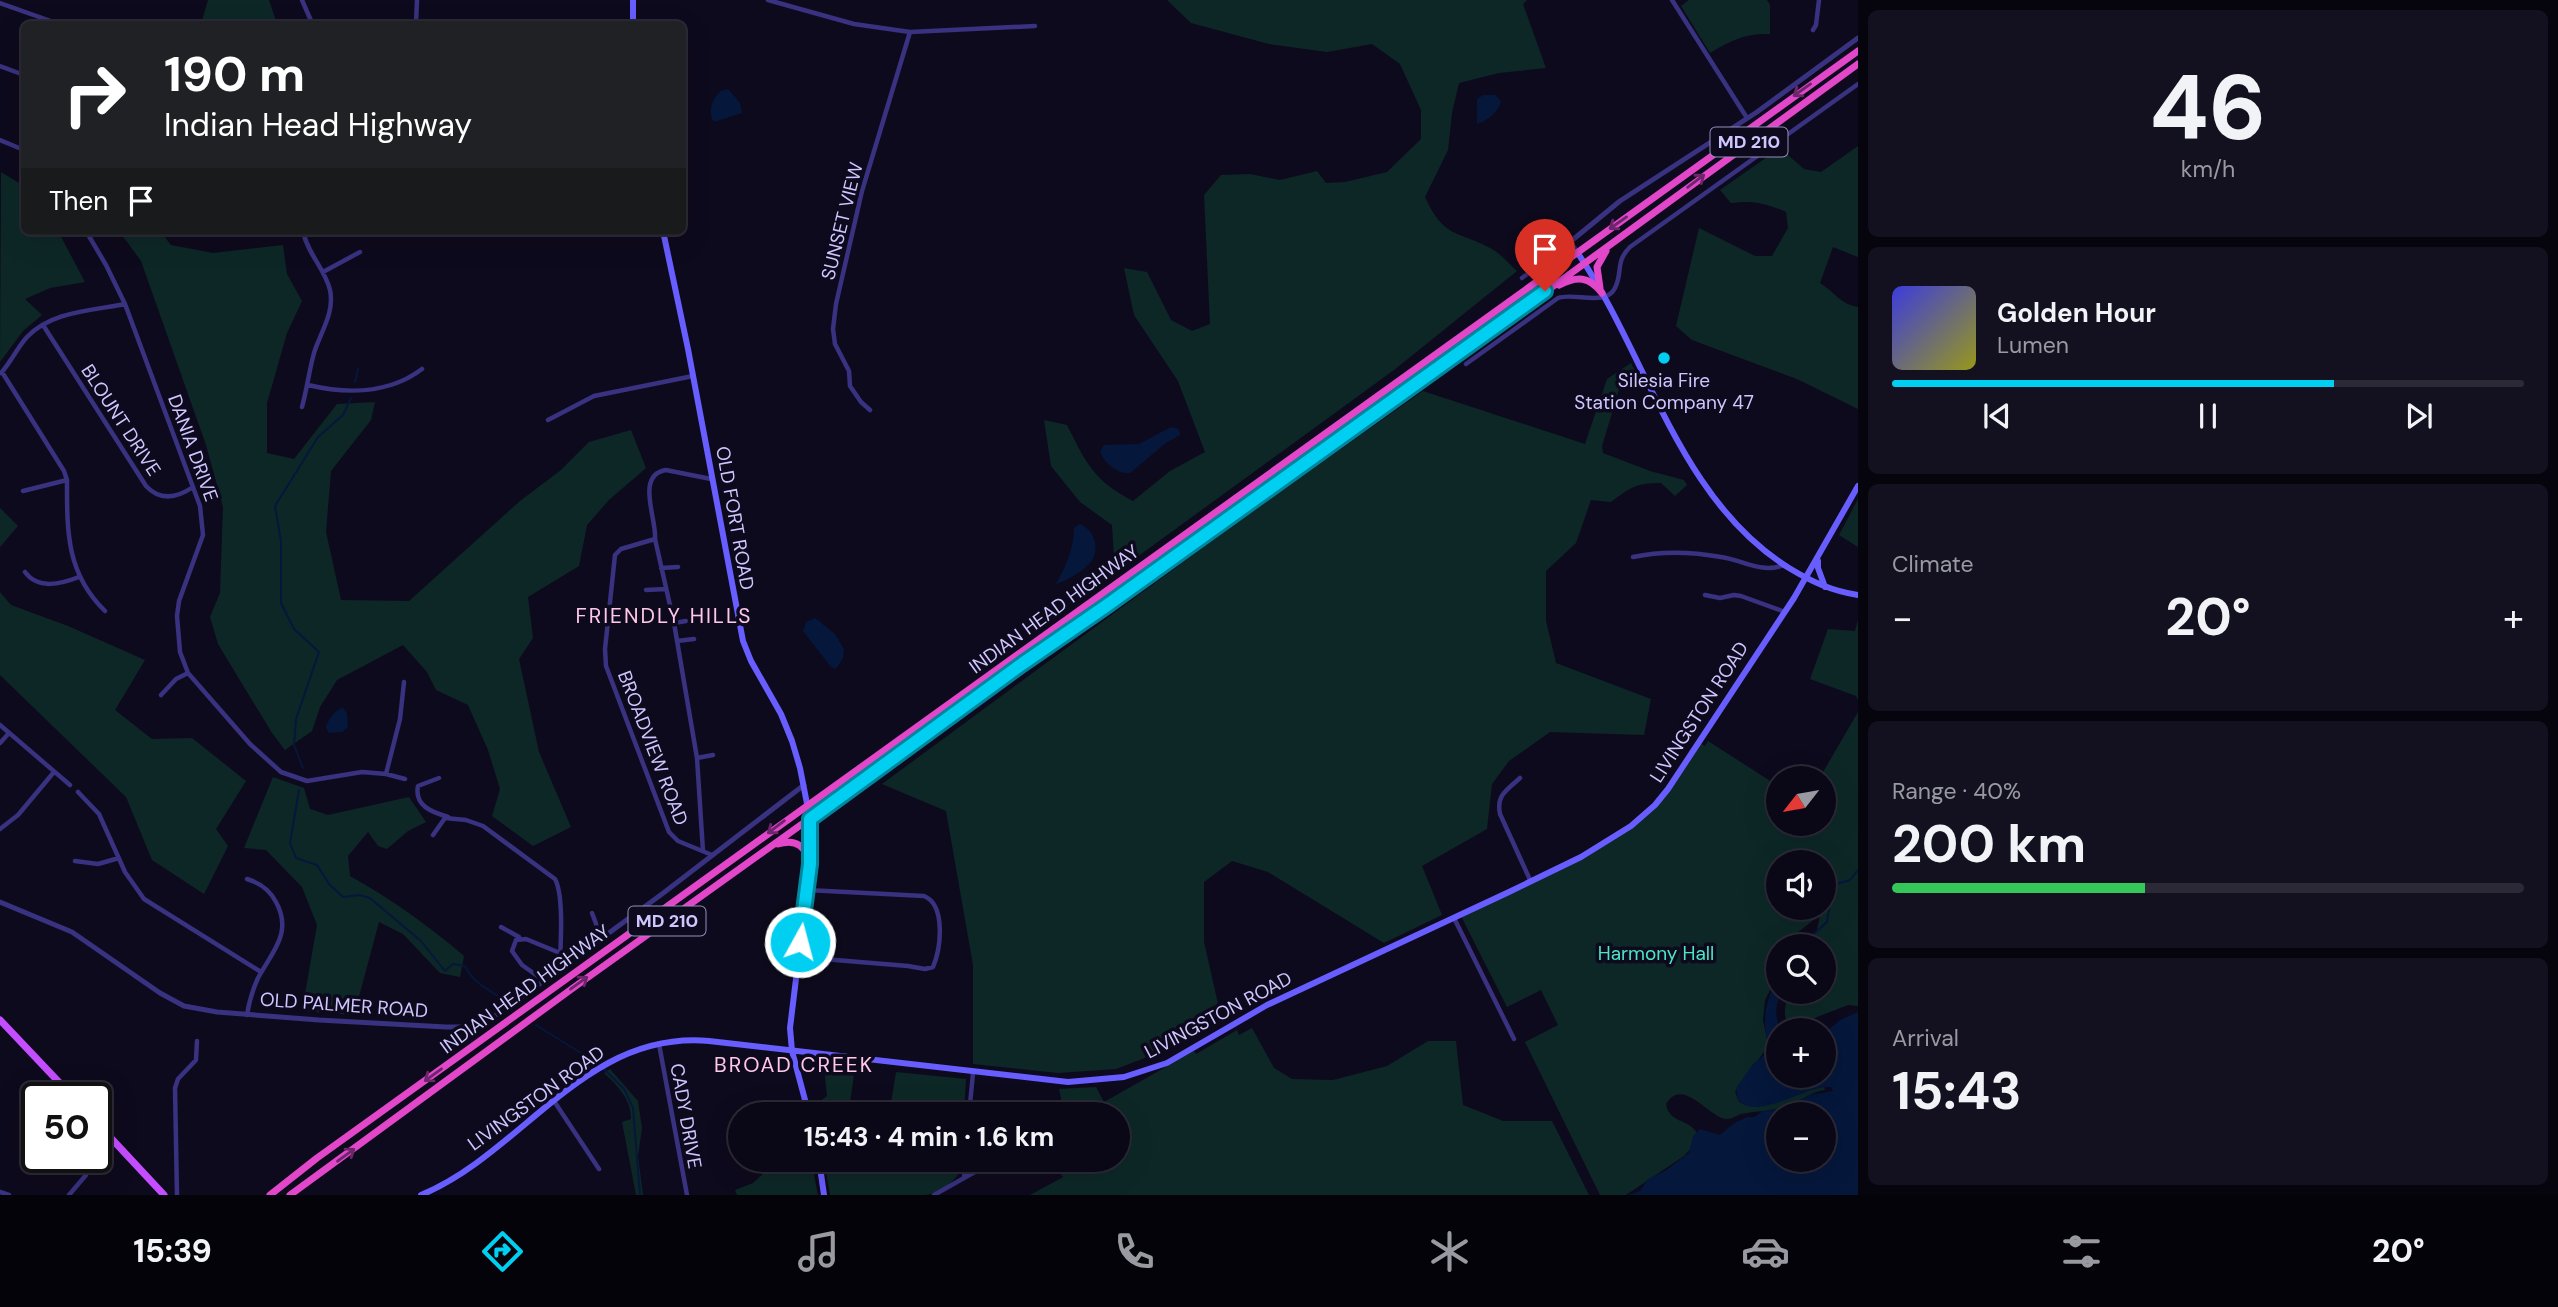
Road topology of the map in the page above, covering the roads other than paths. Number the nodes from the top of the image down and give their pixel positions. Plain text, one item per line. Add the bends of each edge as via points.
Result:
1 (302, 0) edge
2 (417, 0) edge
3 (633, 0) edge
4 (768, 0) edge
5 (1672, 0) edge
6 (1819, 0) edge
7 (0, 3) edge
8 (51, 21) edge
9 (311, 21) edge
10 (416, 21) edge
11 (634, 21) edge
12 (1035, 26) dead end
13 (1813, 30) dead end
14 (909, 32) junction
15 (1858, 38) edge
16 (1858, 51) edge
17 (1858, 64) edge
18 (0, 66) edge
19 (21, 74) edge
20 (1858, 84) edge
21 (1747, 118) junction
22 (0, 140) edge
23 (21, 149) edge
24 (88, 235) edge
25 (304, 235) edge
26 (664, 235) edge
27 (1621, 236) junction
28 (1570, 242) junction
29 (360, 251) dead end
30 (1577, 252) junction
31 (1584, 262) junction
32 (323, 272) junction
33 (1522, 278) dead end
34 (1545, 291) junction
35 (1602, 293) junction
36 (125, 304) junction
37 (43, 325) junction
38 (1466, 364) dead end
39 (422, 369) dead end
40 (1, 373) edge
41 (693, 376) junction
42 (308, 385) junction
43 (302, 407) dead end
44 (870, 410) dead end
45 (548, 420) dead end
46 (711, 479) junction
47 (67, 480) junction
48 (1858, 486) edge
49 (193, 487) junction
50 (23, 491) dead end
51 (655, 539) junction
52 (1633, 557) dead end
53 (1818, 559) junction
54 (1784, 565) junction
55 (678, 567) dead end
56 (661, 568) junction
57 (25, 572) dead end
58 (79, 577) junction
59 (1806, 578) junction
60 (1825, 588) junction
61 (666, 589) junction
62 (646, 590) dead end
63 (1705, 595) dead end
64 (1858, 595) edge
65 (105, 611) dead end
66 (1785, 612) junction
67 (686, 621) dead end
68 (674, 623) junction
69 (694, 639) dead end
70 (677, 641) junction
71 (188, 673) junction
72 (404, 682) dead end
73 (161, 695) dead end
74 (0, 725) edge
75 (9, 733) junction
76 (0, 743) edge
77 (713, 755) dead end
78 (697, 758) junction
79 (54, 772) junction
80 (386, 774) junction
81 (439, 778) dead end
82 (1520, 778) dead end
83 (405, 779) dead end
84 (69, 785) dead end
85 (804, 785) junction
86 (78, 792) dead end
87 (808, 805) junction
88 (448, 817) junction
89 (810, 819) junction
90 (0, 830) edge
91 (433, 835) dead end
92 (703, 852) junction
93 (712, 855) junction
94 (759, 855) junction
95 (119, 858) junction
96 (75, 861) dead end
97 (810, 864) junction
98 (247, 879) dead end
99 (1531, 882) junction
100 (807, 890) junction
101 (0, 902) edge
102 (592, 913) dead end
103 (1454, 918) junction
104 (501, 927) dead end
105 (601, 937) junction
106 (520, 938) junction
107 (560, 954) junction
108 (798, 957) junction
109 (559, 968) junction
110 (261, 972) junction
111 (543, 981) junction
112 (247, 1015) junction
113 (1, 1022) edge
114 (1514, 1039) dead end
115 (197, 1041) dead end
116 (659, 1043) junction
117 (792, 1051) junction
118 (973, 1073) junction
119 (59, 1082) edge
120 (554, 1101) junction
121 (806, 1102) edge
122 (970, 1102) edge
123 (112, 1139) edge
124 (599, 1169) dead end
125 (821, 1172) edge
126 (965, 1172) edge
127 (975, 1172) edge
128 (86, 1173) edge
129 (964, 1178) junction
130 (0, 1193) edge
131 (9, 1195) edge
132 (69, 1195) edge
133 (164, 1195) edge
134 (177, 1195) edge
135 (270, 1195) edge
136 (290, 1195) edge
137 (421, 1195) edge
138 (687, 1195) edge
139 (824, 1195) edge
140 (934, 1195) edge

1 - 9 street
2 - 10 street
3 - 11 main road
4 - 14 street via 854,24
5 - 21 street
6 - 13 street
7 - 8 street
12 - 14 street
14 - 44 street, SUNSET VIEW via 862,191 833,325 850,386
15 - 21 street
16 -> 30 highway, INDIAN HEAD HIGHWAY / MD 210
27 -> 17 highway, INDIAN HEAD HIGHWAY / MD 210
18 - 19 street
20 - 35 street via 1630,247 1621,257 1615,289
21 - 28 street via 1620,201
22 - 23 street
24 - 36 street, DANIA DRIVE
25 - 32 street
26 - 41 main road, OLD FORT ROAD
27 - 31 highway, INDIAN HEAD HIGHWAY / MD 210
27 - 35 highway via 1598,261
28 - 30 street
28 - 33 street
29 - 32 street
30 - 31 main road
30 - 87 highway, INDIAN HEAD HIGHWAY / MD 210
31 - 34 highway, INDIAN HEAD HIGHWAY / MD 210
31 - 35 main road
32 - 42 street via 331,305
34 - 35 highway via 1580,278 1592,281
34 - 89 highway, INDIAN HEAD HIGHWAY / MD 210
35 - 38 street via 1558,298
35 - 54 main road via 1707,490 1746,536
36 - 37 street via 61,316
36 - 49 street, DANIA DRIVE
37 - 40 street via 25,340
37 - 49 street, BLOUNT DRIVE via 146,486 157,495 170,497
39 - 42 street via 370,390
40 - 47 street
41 - 45 street via 594,396
41 - 46 main road, OLD FORT ROAD
42 - 43 street
46 - 51 street, BROADVIEW ROAD via 666,470 655,474 650,494
46 - 85 main road, OLD FORT ROAD via 743,641 787,729
47 - 50 street
47 - 58 street via 69,539
48 - 53 main road, LIVINGSTON ROAD
49 - 71 street, DANIA DRIVE via 203,535 178,601 177,616 180,652
51 - 56 street, BROADVIEW ROAD
51 - 92 street, BROADVIEW ROAD via 615,555 606,666 669,832
52 - 54 street via 1651,553 1721,556 1767,569
53 - 59 main road, LIVINGSTON ROAD
53 - 60 main road
54 - 59 main road
55 - 56 street
56 - 61 street, BROADVIEW ROAD
57 - 58 street via 44,584
58 - 65 street
59 - 60 main road
59 - 66 main road, LIVINGSTON ROAD
60 - 64 main road
61 - 62 street
61 - 68 street, BROADVIEW ROAD
63 - 66 street via 1741,596
66 - 99 main road, LIVINGSTON ROAD via 1655,805 1615,837
67 - 68 street
68 - 70 street, BROADVIEW ROAD
69 - 70 street
70 - 78 street, BROADVIEW ROAD
71 - 73 street
71 - 80 street, DANIA DRIVE via 281,772 307,781 362,772
72 - 80 street
74 - 75 street
75 - 76 street
75 - 79 street
77 - 78 street
78 - 92 street, BROADVIEW ROAD
79 - 84 street
79 - 90 street
80 - 83 street, DANIA DRIVE
81 - 88 street via 418,786 417,794 428,810
82 - 99 street via 1501,795 1499,805
85 - 87 main road, OLD FORT ROAD
85 - 93 street, OLD PALMER ROAD
86 - 95 street via 99,814
87 - 89 main road, OLD FORT ROAD
87 -> 135 highway, INDIAN HEAD HIGHWAY / MD 210
88 - 91 street
88 - 107 street via 483,826 555,879
89 - 94 highway, INDIAN HEAD HIGHWAY / MD 210
89 - 97 main road, OLD FORT ROAD
92 - 93 street, BROADVIEW ROAD
93 - 105 street, OLD PALMER ROAD
94 - 97 highway via 791,842 802,846
136 -> 94 highway, INDIAN HEAD HIGHWAY / MD 210
95 - 96 street via 92,864
95 - 110 street via 132,885 149,903
97 - 100 main road, OLD FORT ROAD
98 - 110 street via 269,892 282,917 280,942
99 - 103 main road, LIVINGSTON ROAD
100 - 108 main road, OLD FORT ROAD
100 - 108 street via 931,899 939,919 936,957 933,967 925,969
101 - 112 street, OLD PALMER ROAD via 72,932 174,1002
102 - 105 street
103 - 114 street
103 - 118 main road, LIVINGSTON ROAD via 1267,1005 1147,1071 1109,1080 1068,1082
104 - 106 street
105 - 109 street, OLD PALMER ROAD
106 - 107 street
106 - 111 street via 514,943 513,955
107 - 109 street
108 - 117 main road, OLD FORT ROAD via 791,1011
109 - 111 street, OLD PALMER ROAD
110 - 112 street
111 - 112 street, OLD PALMER ROAD via 492,1018 464,1028
113 - 119 main road
115 - 134 street via 196,1060 175,1088
116 - 117 main road, LIVINGSTON ROAD via 694,1040
116 - 120 main road, LIVINGSTON ROAD via 597,1068
116 - 138 street, CADY DRIVE
117 - 118 main road, LIVINGSTON ROAD
117 - 121 main road, OLD FORT ROAD
118 - 122 street
120 - 124 street
120 - 137 main road, LIVINGSTON ROAD via 455,1178
123 - 133 main road
125 - 139 main road
126 - 129 street
127 - 129 street
128 - 132 street
129 - 140 street
130 - 131 street

